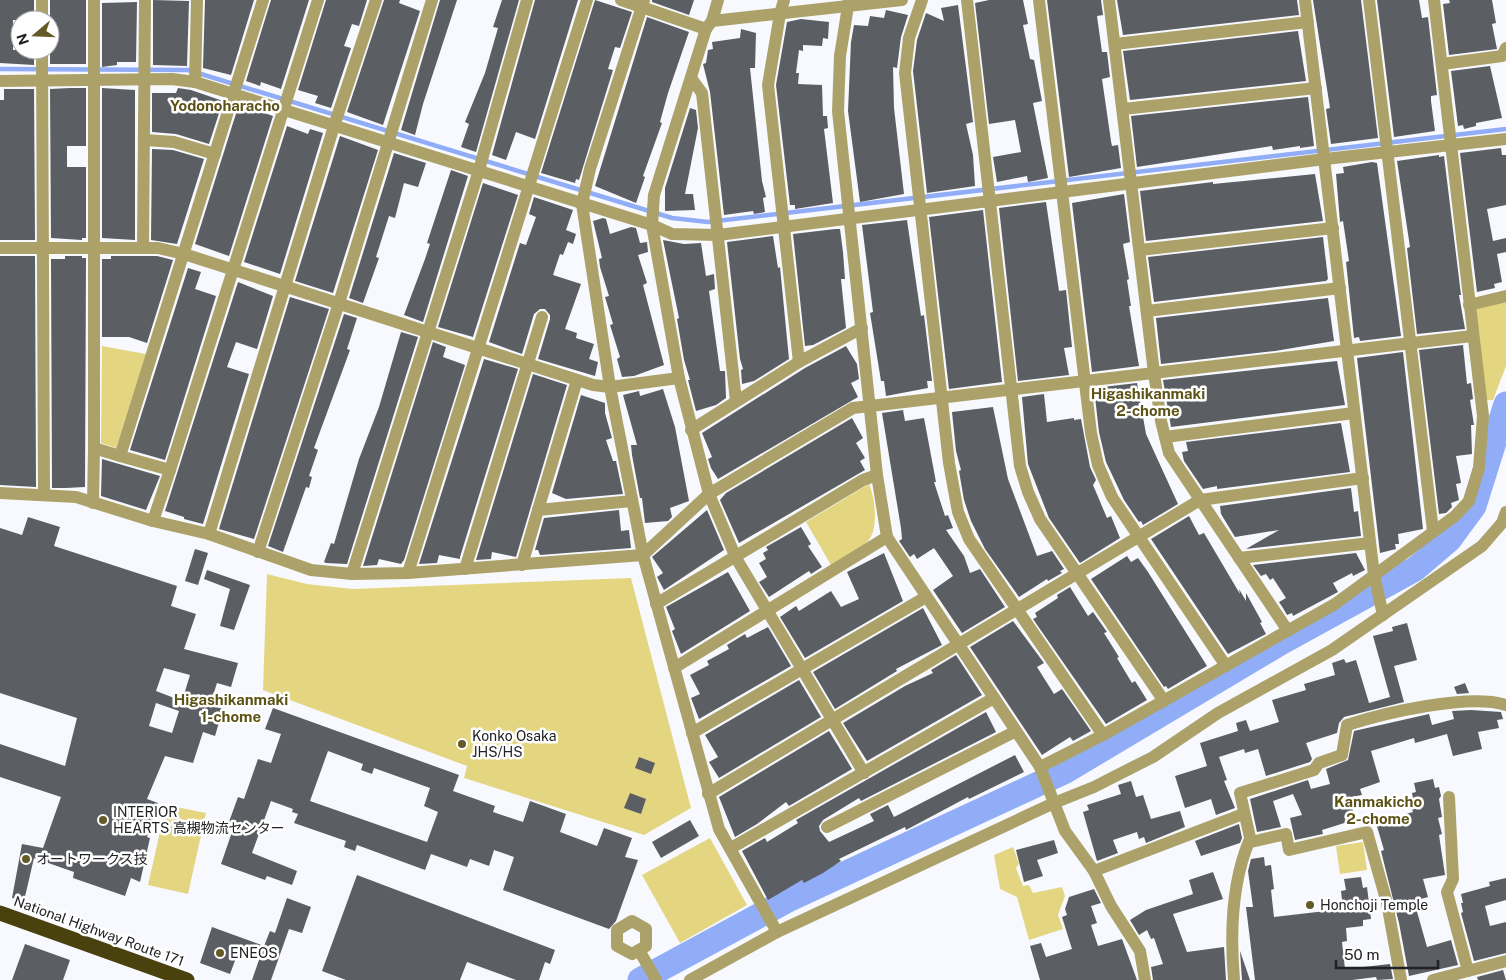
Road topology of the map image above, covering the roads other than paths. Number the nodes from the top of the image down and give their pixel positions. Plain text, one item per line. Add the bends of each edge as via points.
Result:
1 (94, 0) edge
2 (146, 0) edge
3 (197, 0) edge
4 (263, 0) edge
5 (318, 0) edge
6 (376, 0) edge
7 (432, 0) edge
8 (526, 0) edge
9 (587, 0) edge
10 (621, 0) edge
11 (718, 0) edge
12 (784, 0) edge
13 (902, 0) edge
14 (922, 0) edge
15 (967, 0) edge
16 (1038, 0) edge
17 (1109, 0) edge
18 (1306, 0) edge
19 (1369, 0) edge
20 (1434, 0) edge
21 (643, 3) edge
22 (848, 3) edge
23 (780, 14) junction
24 (1308, 22) junction
25 (709, 25) junction
26 (1115, 44) junction
27 (1506, 48) edge
28 (42, 60) edge
29 (1442, 64) junction
30 (691, 78) junction
31 (0, 80) edge
32 (94, 80) junction
33 (146, 80) junction
34 (42, 81) junction
35 (195, 82) junction
36 (1316, 88) junction
37 (234, 94) junction
38 (1123, 109) junction
39 (284, 110) junction
40 (334, 126) junction
41 (145, 140) junction
42 (1506, 140) edge
43 (388, 143) junction
44 (1452, 145) junction
45 (1387, 152) junction
46 (215, 154) junction
47 (1325, 160) junction
48 (479, 170) junction
49 (1132, 184) junction
50 (529, 186) junction
51 (1060, 192) junction
52 (989, 201) junction
53 (582, 204) junction
54 (921, 209) junction
55 (851, 218) junction
56 (652, 225) junction
57 (784, 226) junction
58 (1333, 228) junction
59 (718, 235) junction
60 (44, 247) junction
61 (0, 248) edge
62 (95, 248) junction
63 (143, 248) junction
64 (1140, 250) junction
65 (184, 254) junction
66 (234, 270) junction
67 (285, 286) junction
68 (1340, 288) junction
69 (1506, 296) edge
70 (339, 303) junction
71 (1469, 305) junction
72 (1147, 311) junction
73 (542, 317) dead end
74 (862, 328) junction
75 (429, 332) junction
76 (1472, 336) junction
77 (1410, 344) junction
78 (478, 347) junction
79 (1347, 351) junction
80 (799, 362) junction
81 (528, 363) junction
82 (1154, 373) junction
83 (680, 378) junction
84 (578, 380) junction
85 (1084, 381) junction
86 (610, 387) junction
87 (1010, 390) junction
88 (942, 397) junction
89 (736, 401) junction
90 (871, 405) junction
91 (1354, 413) junction
92 (691, 430) junction
93 (1165, 437) junction
94 (94, 448) junction
95 (120, 456) junction
96 (170, 470) junction
97 (877, 475) junction
98 (1363, 478) junction
99 (0, 493) edge
100 (44, 494) junction
101 (709, 494) junction
102 (1200, 500) junction
103 (632, 501) junction
104 (93, 503) junction
105 (538, 510) junction
106 (1506, 512) edge
107 (153, 521) junction
108 (1433, 531) junction
109 (210, 534) junction
110 (887, 537) junction
111 (1139, 537) junction
112 (1370, 543) junction
113 (258, 552) junction
114 (643, 555) junction
115 (736, 558) junction
116 (1239, 558) junction
117 (522, 565) junction
118 (465, 569) junction
119 (352, 574) junction
120 (408, 574) junction
121 (1077, 574) junction
122 (1374, 575) junction
123 (926, 596) junction
124 (656, 604) junction
125 (1017, 610) junction
126 (769, 611) junction
127 (1383, 615) junction
128 (1288, 631) junction
129 (958, 646) junction
130 (1226, 666) junction
131 (674, 668) junction
132 (803, 668) junction
133 (994, 698) junction
134 (1164, 701) junction
135 (1506, 705) edge
136 (833, 720) junction
137 (1016, 731) junction
138 (692, 733) junction
139 (1103, 735) junction
140 (1040, 767) junction
141 (864, 773) junction
142 (708, 794) junction
143 (1449, 797) dead end
144 (1054, 803) junction
145 (1243, 814) junction
146 (826, 827) dead end
147 (1250, 839) junction
148 (731, 848) junction
149 (1094, 871) junction
150 (0, 913) edge
151 (775, 927) junction
152 (639, 950) dead end
153 (1506, 961) edge
154 (1468, 971) junction
155 (187, 980) edge
156 (656, 980) edge
157 (690, 980) edge
158 (1146, 980) edge
159 (1234, 980) edge
160 (1401, 980) edge
161 (1433, 980) edge

1 - 32 street
2 - 33 street
3 - 35 street
4 - 37 street
5 - 39 street
6 - 40 street
7 - 43 street
8 - 48 street
9 - 50 street
10 - 21 street
11 - 25 street
12 - 23 street
13 - 22 street
14 - 54 street via 909,38 905,73
15 - 52 street
16 - 51 street
17 - 26 street
18 - 24 street
19 - 45 street
20 - 29 street
21 - 25 street
21 - 53 street
22 - 23 street
22 - 55 street via 840,56 838,111
23 - 25 street
23 - 57 street via 768,85
24 - 26 street
24 - 36 street
25 - 30 street
26 - 38 street
27 - 29 street via 1502,56
28 - 34 street
29 - 44 street
30 - 56 street via 654,195
30 - 59 street via 702,93
31 - 34 street
32 - 33 street
32 - 34 street
32 - 62 street
33 - 35 street
33 - 41 street
34 - 60 street
35 - 37 street
36 - 38 street
36 - 47 street
37 - 39 street
37 - 46 street
38 - 49 street
39 - 40 street
39 - 66 street
40 - 43 street
40 - 67 street
41 - 46 street via 174,142
41 - 63 street
42 - 44 street
43 - 48 street
43 - 70 street
44 - 45 street
44 - 71 street
45 - 47 street
45 - 77 street
46 - 65 street
47 - 49 street
47 - 58 street
48 - 50 street
48 - 75 street
49 - 51 street
49 - 64 street
50 - 53 street
50 - 78 street
51 - 52 street
51 - 85 street
52 - 54 street
52 - 87 street
53 - 56 street
53 - 86 street
54 - 55 street
54 - 88 street
55 - 57 street
55 - 74 street
56 - 59 street via 672,234
56 - 83 street
57 - 59 street
57 - 80 street
58 - 64 street
58 - 68 street
59 - 89 street
60 - 61 street
60 - 62 street
60 - 100 street
62 - 63 street
62 - 94 street
63 - 65 street
64 - 72 street
65 - 66 street
65 - 95 street
66 - 67 street
66 - 96 street
67 - 70 street
67 - 109 street
68 - 72 street
68 - 79 street
69 - 71 street
70 - 75 street
70 - 113 street
71 - 76 street
72 - 82 street
73 - 81 street
74 - 80 street
74 - 90 street
75 - 78 street
75 - 119 street
76 - 77 street
76 - 108 street via 1483,416 1479,468 1469,501 1455,516
77 - 79 street
77 - 108 street
78 - 81 street
78 - 120 street
79 - 82 street
79 - 91 street
80 - 89 street
81 - 84 street
81 - 118 street
82 - 85 street
82 - 93 street
83 - 86 street
83 - 92 street
84 - 86 street
84 - 105 street
85 - 87 street
85 - 111 street via 1090,434 1098,465 1112,497
86 - 103 street
87 - 88 street
87 - 121 street via 1020,466 1028,492 1040,519
88 - 90 street
88 - 125 street via 958,512 969,539
89 - 92 street
90 - 97 street
90 - 101 street via 853,408
91 - 93 street
91 - 98 street
92 - 101 street
93 - 102 street via 1169,453
94 - 95 street
94 - 104 street
95 - 96 street
96 - 107 street
97 - 110 street
97 - 115 street
98 - 102 street
98 - 112 street
99 - 100 street
100 - 104 street via 76,497
101 - 114 street
101 - 115 street
102 - 111 street
102 - 116 street
103 - 105 street
103 - 114 street
104 - 107 street
105 - 117 street
106 - 127 street via 1502,523 1482,546
107 - 109 street
108 - 122 street
109 - 113 street
110 - 123 street
110 - 126 street
111 - 121 street
111 - 130 street
112 - 116 street
112 - 122 street
113 - 119 street via 311,570
114 - 117 street
114 - 124 street
115 - 124 street
115 - 126 street
116 - 128 street
117 - 118 street
118 - 120 street
119 - 120 street
121 - 125 street
121 - 134 street
122 - 127 street
122 - 128 street via 1335,604
123 - 129 street
123 - 132 street
124 - 131 street
125 - 129 street
125 - 139 street
126 - 131 street
126 - 132 street
127 - 144 street via 1332,650 1218,714 1153,757
128 - 130 street
129 - 133 street
129 - 136 street
130 - 134 street
131 - 138 street
132 - 136 street
132 - 138 street
133 - 137 street
133 - 141 street
134 - 139 street
135 - 145 street via 1476,702 1432,706 1347,726 1342,755 1319,763 1314,770 1240,793
136 - 141 street
136 - 142 street
137 - 140 street
137 - 146 street
138 - 142 street
139 - 140 street
140 - 144 street
141 - 148 street
142 - 148 street via 719,829
143 - 154 street via 1453,879 1447,892
144 - 149 street via 1066,832
144 - 151 street
145 - 147 street
145 - 149 street
147 - 159 street via 1242,858 1235,895 1231,950
147 - 160 street via 1251,842 1286,834 1288,850 1367,832 1387,903
148 - 151 street
149 - 158 street via 1111,906 1140,951
150 - 155 highway, National Highway Route 171
151 - 157 street
152 - 156 street
153 - 154 street
154 - 161 street

